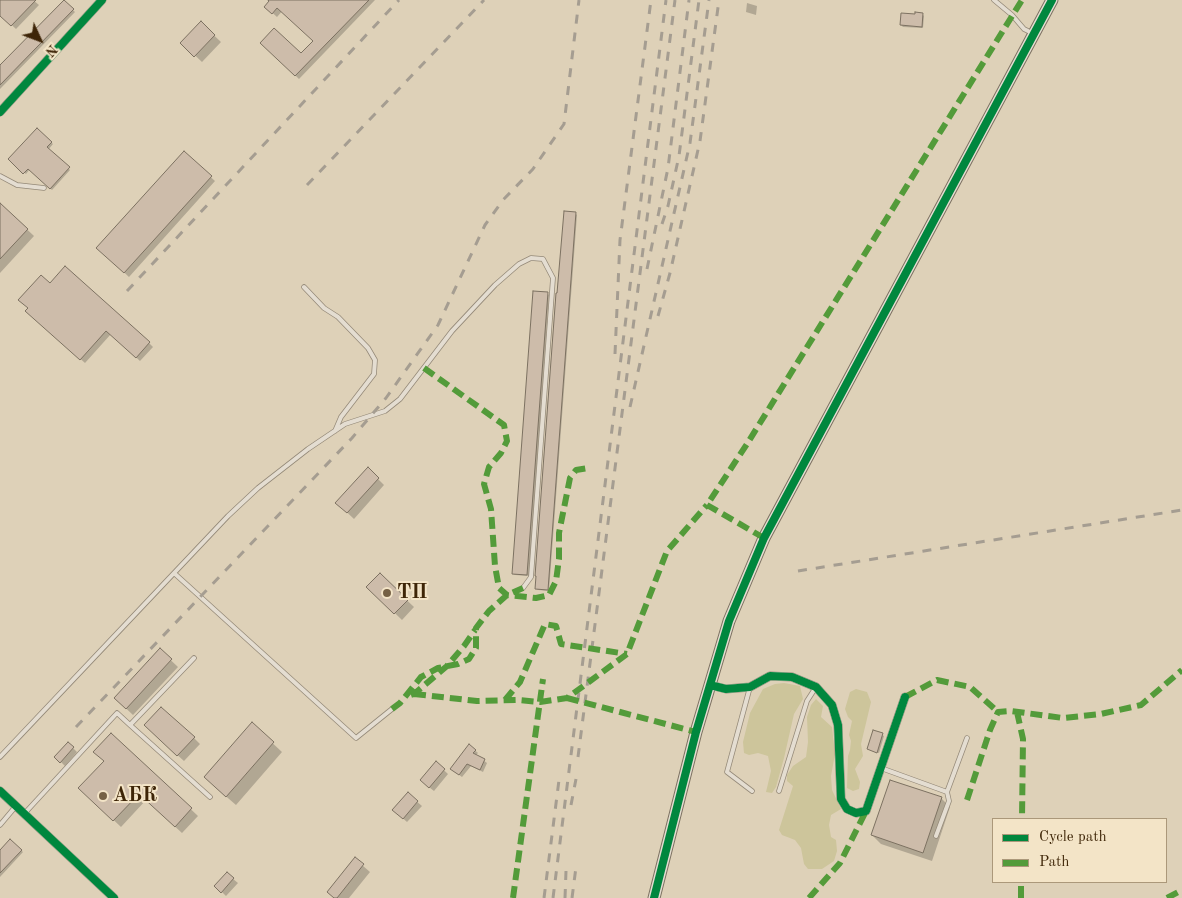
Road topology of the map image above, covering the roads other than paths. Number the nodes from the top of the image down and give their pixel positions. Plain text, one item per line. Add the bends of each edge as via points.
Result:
1 (102, 0) edge
2 (994, 0) edge
3 (1052, 0) edge
4 (1034, 34) junction
5 (0, 112) edge
6 (0, 176) edge
7 (44, 188) dead end
8 (304, 287) dead end
9 (335, 431) junction
10 (174, 573) junction
11 (523, 588) dead end
12 (194, 658) dead end
13 (710, 685) junction
14 (750, 687) junction
15 (816, 687) junction
16 (905, 697) dead end
17 (392, 709) dead end
18 (130, 725) junction
19 (967, 738) dead end
20 (0, 757) edge
21 (880, 768) junction
22 (752, 791) dead end
23 (779, 791) dead end
24 (0, 792) edge
25 (947, 792) junction
26 (210, 797) dead end
27 (16, 806) junction
28 (24, 814) junction
29 (0, 825) edge
30 (936, 836) dead end
31 (114, 898) edge
32 (654, 898) edge

1 - 5 street
2 - 4 lane via 1024,29
3 - 4 street
4 - 13 street via 764,538 729,621
6 - 7 lane via 16,185
8 - 9 lane via 324,308 338,317 368,348 375,360 374,374 341,417
9 - 10 lane via 258,488
9 - 11 lane via 345,424 385,411 400,399 452,331 495,285 531,258 543,259 553,278 531,576
10 - 17 lane via 356,738
10 - 20 lane
12 - 18 lane
13 - 14 street via 726,689
13 - 32 street
14 - 15 street via 770,676 792,677
14 - 22 lane via 727,772
15 - 21 street via 832,705 838,725 841,799 847,809 856,813 866,811
15 - 23 lane via 807,701
16 - 21 street
18 - 26 lane
18 - 28 lane via 117,713
19 - 25 lane
21 - 25 lane
24 - 27 street
25 - 30 lane via 948,801
27 - 28 street
27 - 29 lane
28 - 31 street

